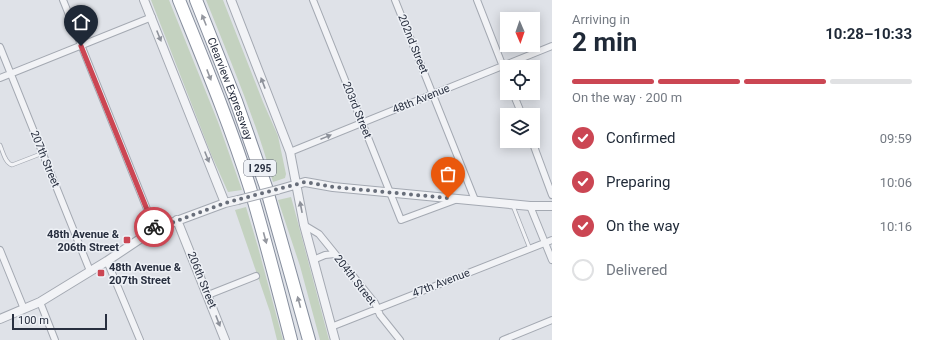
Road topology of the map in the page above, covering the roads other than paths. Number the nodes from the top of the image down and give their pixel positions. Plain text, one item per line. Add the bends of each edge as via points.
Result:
1 (63, 0) edge
2 (144, 0) edge
3 (179, 0) edge
4 (196, 0) edge
5 (231, 0) edge
6 (313, 0) edge
7 (395, 0) edge
8 (477, 0) edge
9 (152, 18) junction
10 (81, 46) junction
11 (552, 46) edge
12 (0, 47) edge
13 (501, 60) edge
14 (518, 60) edge
15 (500, 67) edge
16 (11, 73) junction
17 (0, 78) edge
18 (433, 94) junction
19 (362, 122) junction
20 (0, 145) edge
21 (535, 148) edge
22 (290, 152) junction
23 (43, 153) junction
24 (296, 184) junction
25 (390, 193) junction
26 (552, 193) edge
27 (457, 199) junction
28 (475, 200) junction
29 (225, 203) junction
30 (513, 204) junction
31 (530, 206) junction
32 (552, 206) edge
33 (177, 220) junction
34 (304, 225) junction
35 (155, 229) junction
36 (552, 240) edge
37 (545, 243) junction
38 (530, 249) junction
39 (0, 250) edge
40 (335, 254) junction
41 (313, 260) junction
42 (552, 260) edge
43 (108, 261) junction
44 (90, 271) junction
45 (256, 276) dead end
46 (208, 295) junction
47 (40, 302) junction
48 (377, 308) junction
49 (24, 309) junction
50 (0, 319) edge
51 (552, 320) edge
52 (331, 327) junction
53 (55, 340) edge
54 (140, 340) edge
55 (225, 340) edge
56 (290, 340) edge
57 (309, 340) edge
58 (334, 340) edge
59 (400, 340) edge
60 (503, 340) edge

1 - 10 street
2 - 9 street
3 -> 56 highway, Clearview Expressway / I 295 via 250,187
57 -> 4 highway, Clearview Expressway / I 295 via 264,180
22 -> 5 street
6 - 19 street, 203rd Street
7 - 18 street, 202nd Street
8 - 13 street
9 - 10 street
9 -> 29 street
10 - 16 street
10 - 35 street
11 - 14 street, 48th Avenue
12 - 16 street, 207th Street
15 - 18 street, 48th Avenue
16 - 17 street
16 - 23 street, 207th Street
18 - 19 street, 48th Avenue
18 - 28 street, 202nd Street
22 -> 19 street, 48th Avenue
19 - 25 street, 203rd Street
20 - 23 lane via 7,162 12,165
21 - 26 street
22 - 24 street
23 - 44 street, 207th Street
24 - 25 street via 305,182
24 - 29 street, bridge
34 -> 24 street
25 - 27 street
25 - 27 street, 203rd Street via 401,220
27 - 28 street
28 - 30 street
29 - 33 street
30 - 31 street
30 - 38 lane
31 - 32 street
31 - 37 street
33 - 35 street
33 - 46 street, 206th Street
34 - 40 street, 204th Street via 316,231
34 - 41 street
35 - 43 street
36 - 37 street, 47th Avenue
37 - 38 street, 47th Avenue
37 - 42 street
38 - 48 street, 47th Avenue
39 - 49 street
40 - 41 street
40 - 48 street, 204th Street
41 - 52 street
43 - 44 street
43 - 54 street
44 - 47 street
45 - 46 street
46 -> 55 street, 206th Street
47 - 49 street
47 - 53 street
48 - 52 street, 47th Avenue
48 - 59 street, 204th Street
49 - 50 street
51 - 60 street
52 - 58 street

